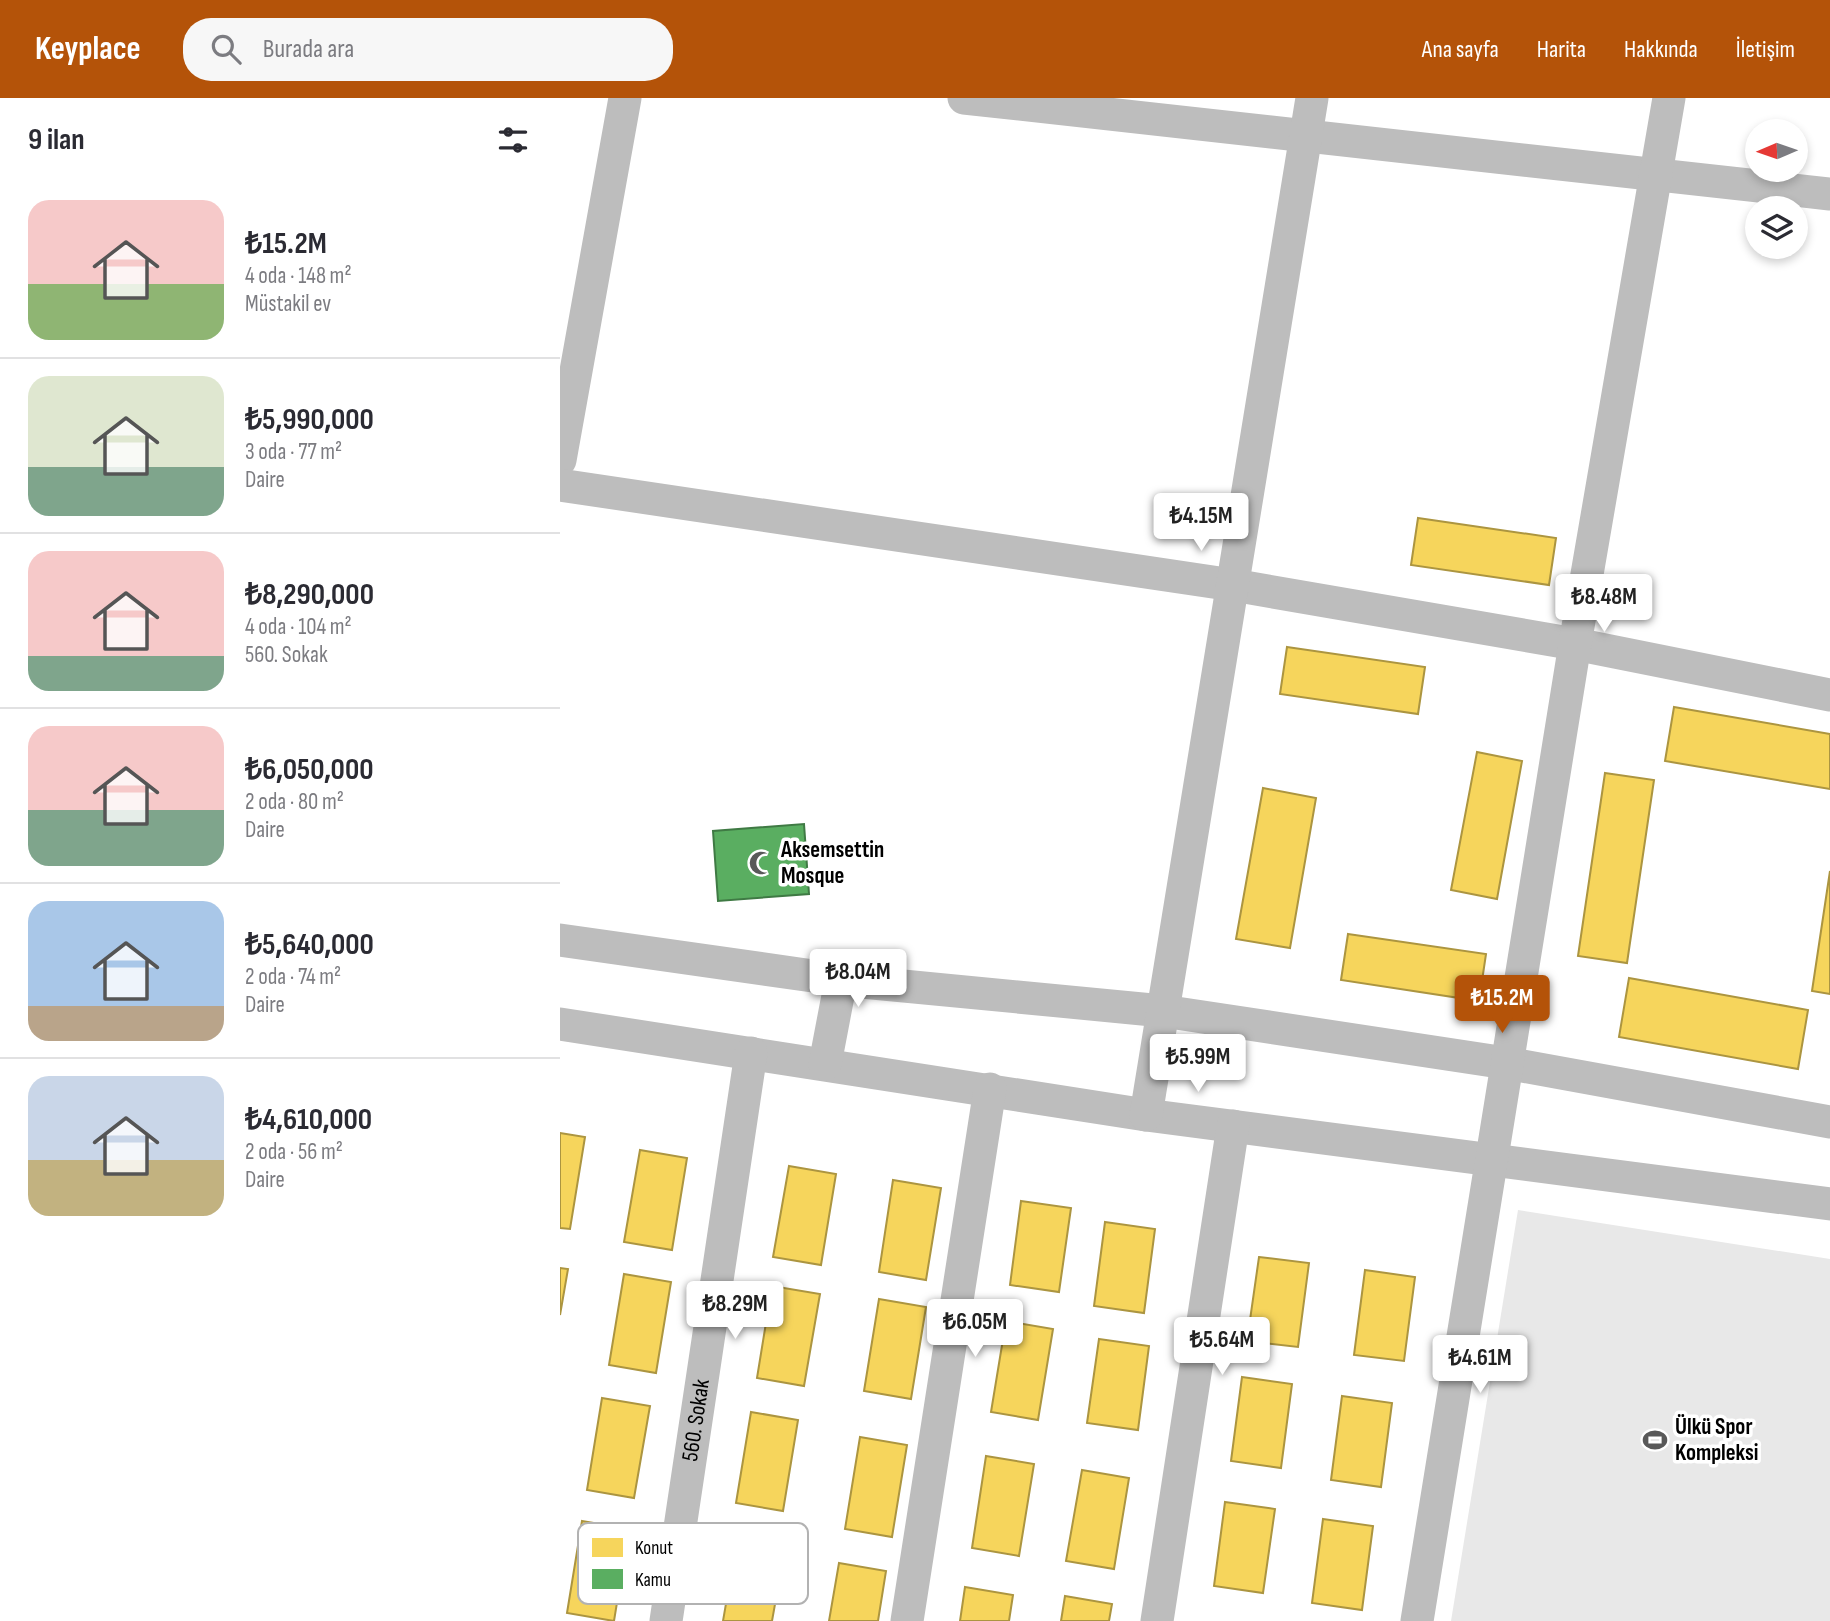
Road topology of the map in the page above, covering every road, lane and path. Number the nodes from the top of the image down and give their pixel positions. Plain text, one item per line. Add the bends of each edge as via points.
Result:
1 (625, 98) edge
2 (964, 98) edge
3 (1312, 98) edge
4 (1669, 98) edge
5 (1306, 134) junction
6 (1656, 174) junction
7 (1830, 194) edge
8 (560, 460) edge
9 (560, 485) edge
10 (1233, 585) junction
11 (1575, 645) junction
12 (1830, 695) edge
13 (560, 940) edge
14 (841, 980) junction
15 (1163, 1011) junction
16 (560, 1024) edge
17 (751, 1053) junction
18 (1506, 1063) junction
19 (825, 1064) junction
20 (990, 1090) junction
21 (1146, 1115) junction
22 (1830, 1122) edge
23 (1233, 1125) junction
24 (1490, 1161) junction
25 (1830, 1204) edge
26 (681, 1523) edge
27 (907, 1621) edge
28 (1157, 1621) edge
29 (1417, 1621) edge

1 - 8 street
2 - 5 street
3 - 5 street
4 - 6 street
5 - 6 street
5 - 10 street
6 - 7 street
6 - 11 street
9 - 10 street
10 - 11 street
10 - 15 street
11 - 12 street
11 - 18 street
13 - 14 street
14 - 15 street
14 - 19 street
15 - 18 street
15 - 21 street
16 - 17 street
17 - 19 street
17 - 26 street, 560. Sokak
18 - 22 street
18 - 24 street
19 - 20 street
20 - 21 street
20 - 27 street
21 - 23 street
23 - 24 street
23 - 28 street
24 - 25 street
24 - 29 street

